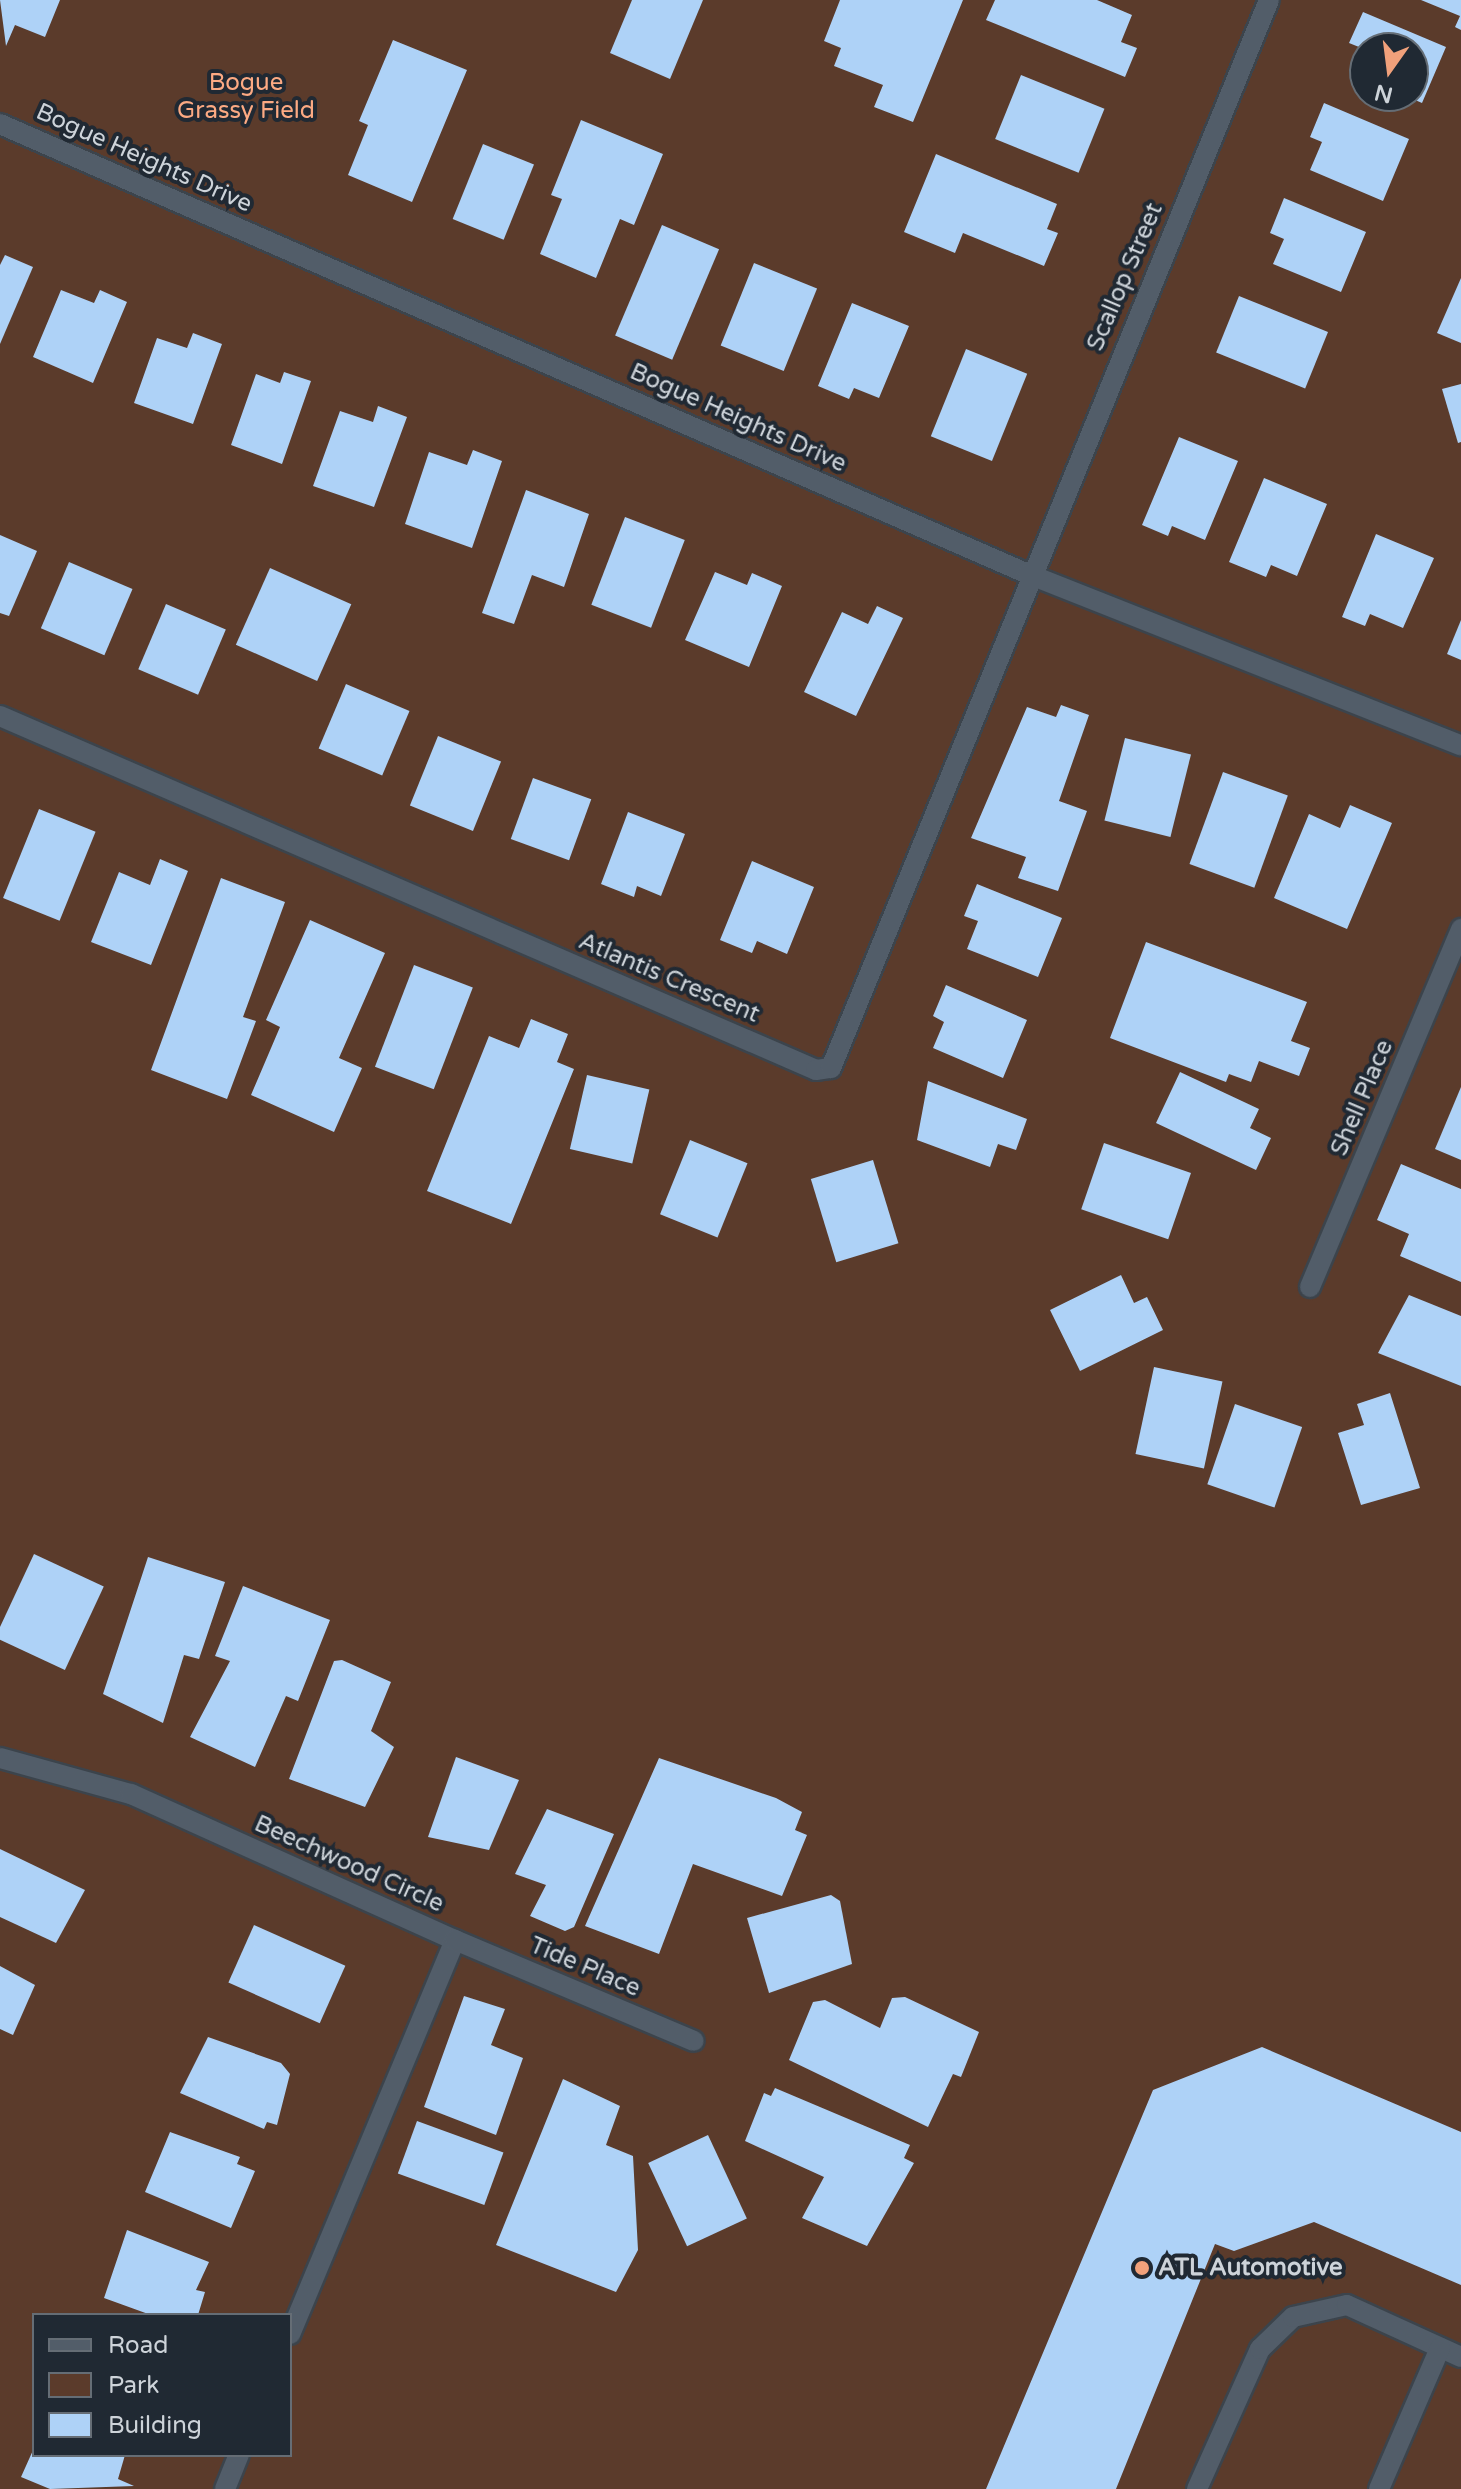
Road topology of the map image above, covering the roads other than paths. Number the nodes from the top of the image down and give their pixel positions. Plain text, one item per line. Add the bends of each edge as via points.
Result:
1 (1269, 0) edge
2 (0, 124) edge
3 (1028, 574) junction
4 (0, 716) edge
5 (1461, 745) edge
6 (1461, 929) edge
7 (1310, 1287) dead end
8 (0, 1758) edge
9 (455, 1940) junction
10 (694, 2041) dead end
11 (292, 2329) edge
12 (1440, 2348) junction
13 (1461, 2357) edge
14 (238, 2457) edge
15 (225, 2489) edge
16 (1197, 2489) edge
17 (1379, 2489) edge

1 - 3 street, Scallop Street
2 - 3 street, Bogue Heights Drive
3 - 4 street, Atlantis Crescent via 831,1068 823,1071
3 - 5 street, Bogue Heights Drive
6 - 7 street, Shell Place
8 - 9 street, Beechwood Circle via 131,1794
9 - 10 street, Tide Place
9 - 11 street, Beechwood Circle
12 - 13 street
12 - 16 street via 1347,2305 1293,2317 1260,2349
12 - 17 street
14 - 15 street

